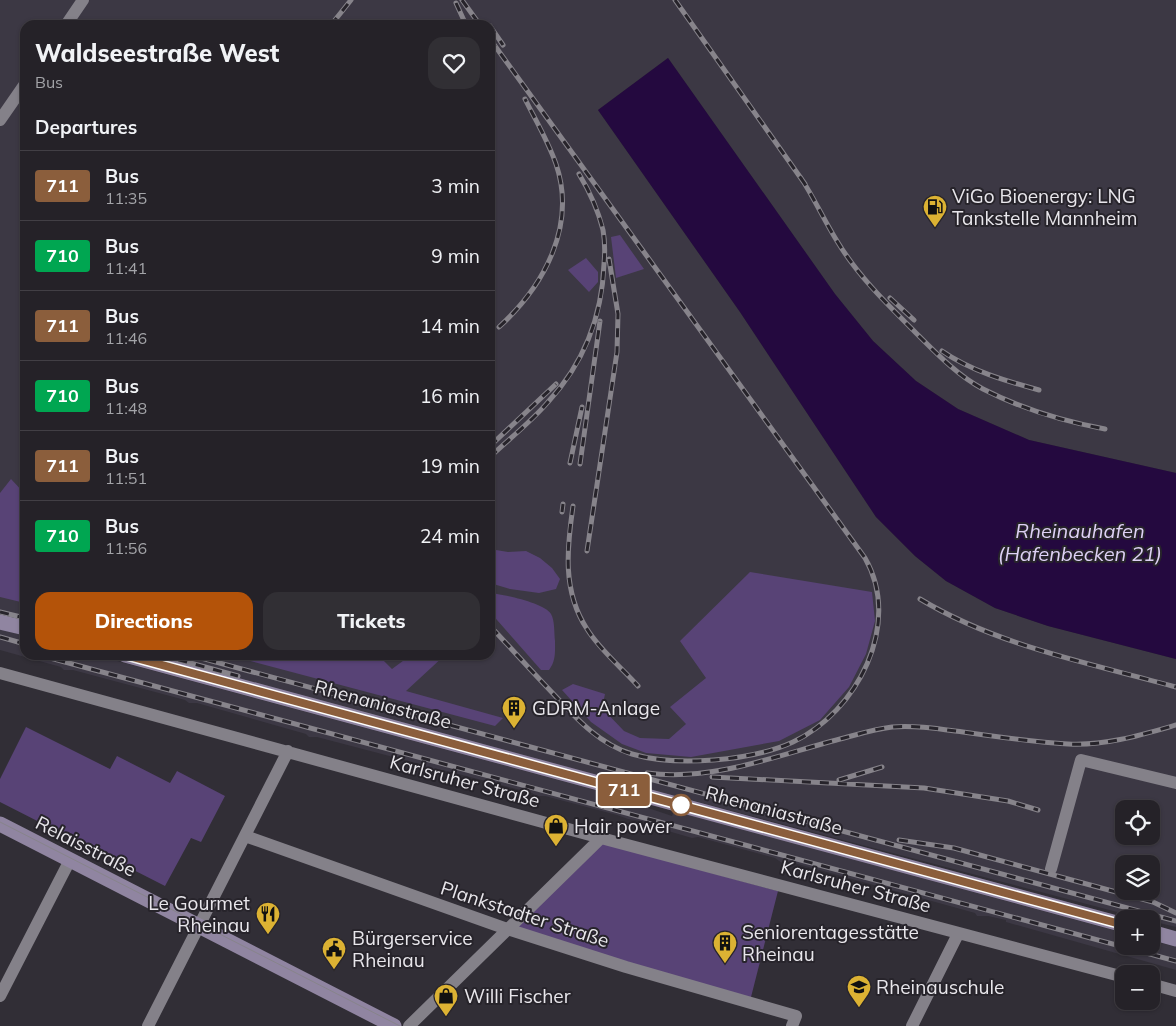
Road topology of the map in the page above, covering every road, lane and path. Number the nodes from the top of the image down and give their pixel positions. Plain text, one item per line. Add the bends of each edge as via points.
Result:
1 (83, 0) edge
2 (69, 20) edge
3 (20, 91) edge
4 (0, 120) edge
5 (0, 622) edge
6 (20, 627) edge
7 (143, 660) edge
8 (0, 673) edge
9 (288, 752) junction
10 (1176, 784) edge
11 (0, 824) edge
12 (245, 836) junction
13 (601, 838) junction
14 (70, 860) junction
15 (1051, 869) dead end
16 (1115, 923) edge
17 (199, 926) junction
18 (507, 929) junction
19 (958, 934) junction
20 (1160, 935) edge
21 (1176, 939) edge
22 (1115, 975) edge
23 (1160, 987) edge
24 (1176, 991) edge
25 (0, 996) edge
26 (794, 1021) edge
27 (148, 1026) edge
28 (394, 1026) edge
29 (409, 1026) edge
30 (912, 1026) edge

1 - 2 street
3 - 4 street
5 - 6 street
7 - 16 street, Rhenaniastraße
8 - 9 street, Karlsruher Straße
9 - 12 street
9 - 13 street, Karlsruher Straße
10 - 15 street via 1081,760
11 - 14 street, Relaisstraße
12 - 17 street
12 - 18 street, Plankstadter Straße
13 - 18 street
13 - 19 street, Karlsruher Straße
14 - 17 street, Relaisstraße
14 - 25 street
17 - 27 street
17 - 28 street, Relaisstraße
18 - 26 street, Plankstadter Straße
18 - 29 street
19 - 22 street, Karlsruher Straße
19 - 30 street
20 - 21 street
23 - 24 street

